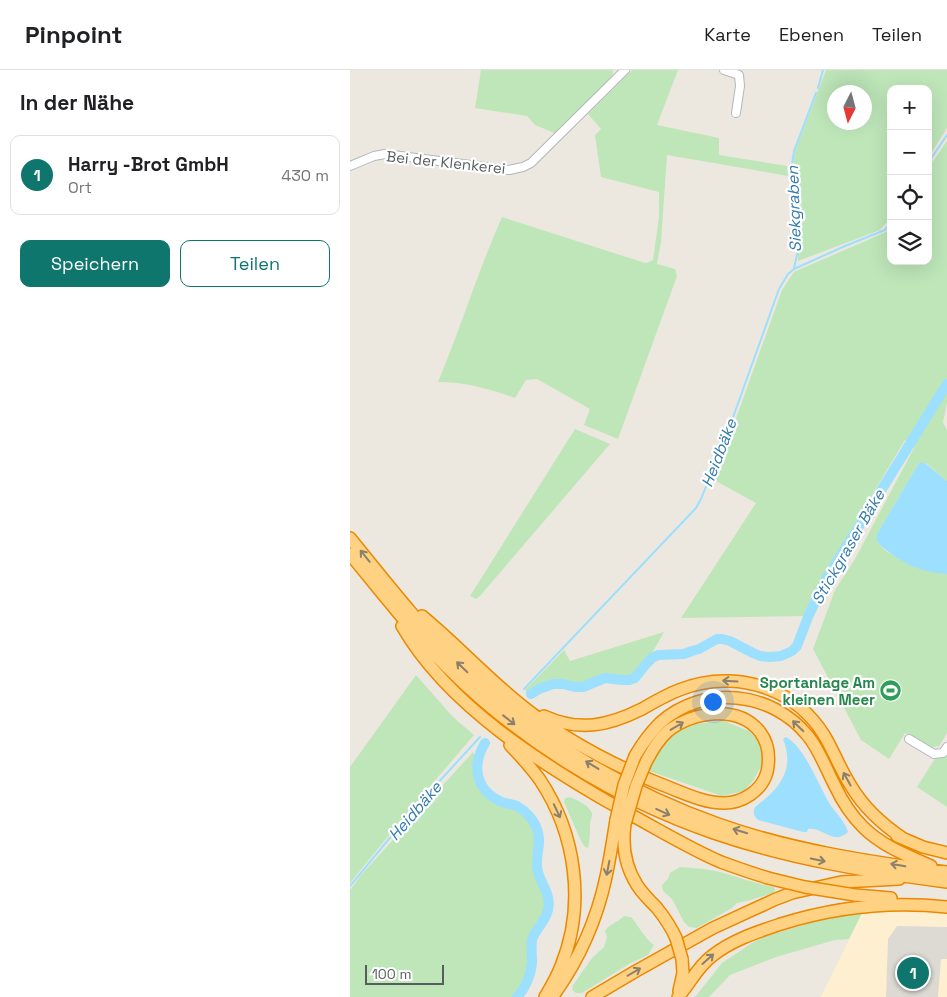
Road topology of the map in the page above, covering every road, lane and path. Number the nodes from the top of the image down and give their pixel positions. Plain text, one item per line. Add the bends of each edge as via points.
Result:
1 (625, 70) edge
2 (724, 70) edge
3 (736, 112) dead end
4 (350, 166) edge
5 (350, 538) edge
6 (350, 554) edge
7 (390, 595) junction
8 (521, 705) junction
9 (494, 727) junction
10 (909, 739) dead end
11 (947, 747) edge
12 (834, 785) junction
13 (620, 822) junction
14 (904, 839) junction
15 (947, 853) edge
16 (947, 872) edge
17 (915, 878) junction
18 (947, 882) edge
19 (944, 906) edge
20 (545, 997) edge
21 (552, 997) edge
22 (592, 997) edge
23 (677, 997) edge

1 - 4 street, Bei der Klenkerei via 523,167 509,170 385,154
2 - 3 street via 739,75
7 -> 5 highway
6 - 7 highway
7 - 8 highway via 426,619
7 - 9 highway via 408,636 422,656
16 -> 7 highway via 843,855 761,837 718,824 645,794 549,737 505,705
7 -> 17 highway via 428,647 450,670 498,712 548,749 608,786 678,819 754,845
13 -> 8 highway, bridge via 636,786 646,762 657,742 681,723 697,717 731,714 745,719 763,736 769,760 760,786 738,801 723,803 688,795 660,784 616,765 567,738
14 -> 8 highway via 878,820 856,795 828,742 810,717 785,697 763,687 732,681 705,682 678,690 624,717 590,726 555,721
9 - 19 highway, bridge via 562,774 720,861 805,887
9 -> 20 highway via 540,780 562,822 570,847 574,872 571,933 562,965
10 - 11 street via 934,754 943,753
12 -> 13 highway, bridge via 808,736 779,711 743,698 712,698 672,714 651,732 635,756 624,784
12 - 14 highway via 875,823
12 - 16 highway via 862,826 881,842
13 -> 21 highway via 595,916 577,957
13 - 23 highway, bridge via 628,869 636,885 664,916 676,938 683,973
14 - 15 highway
17 - 18 highway
22 -> 17 highway via 713,928 792,893 841,882
23 -> 19 highway via 711,956 729,944 772,927 846,908 883,904

